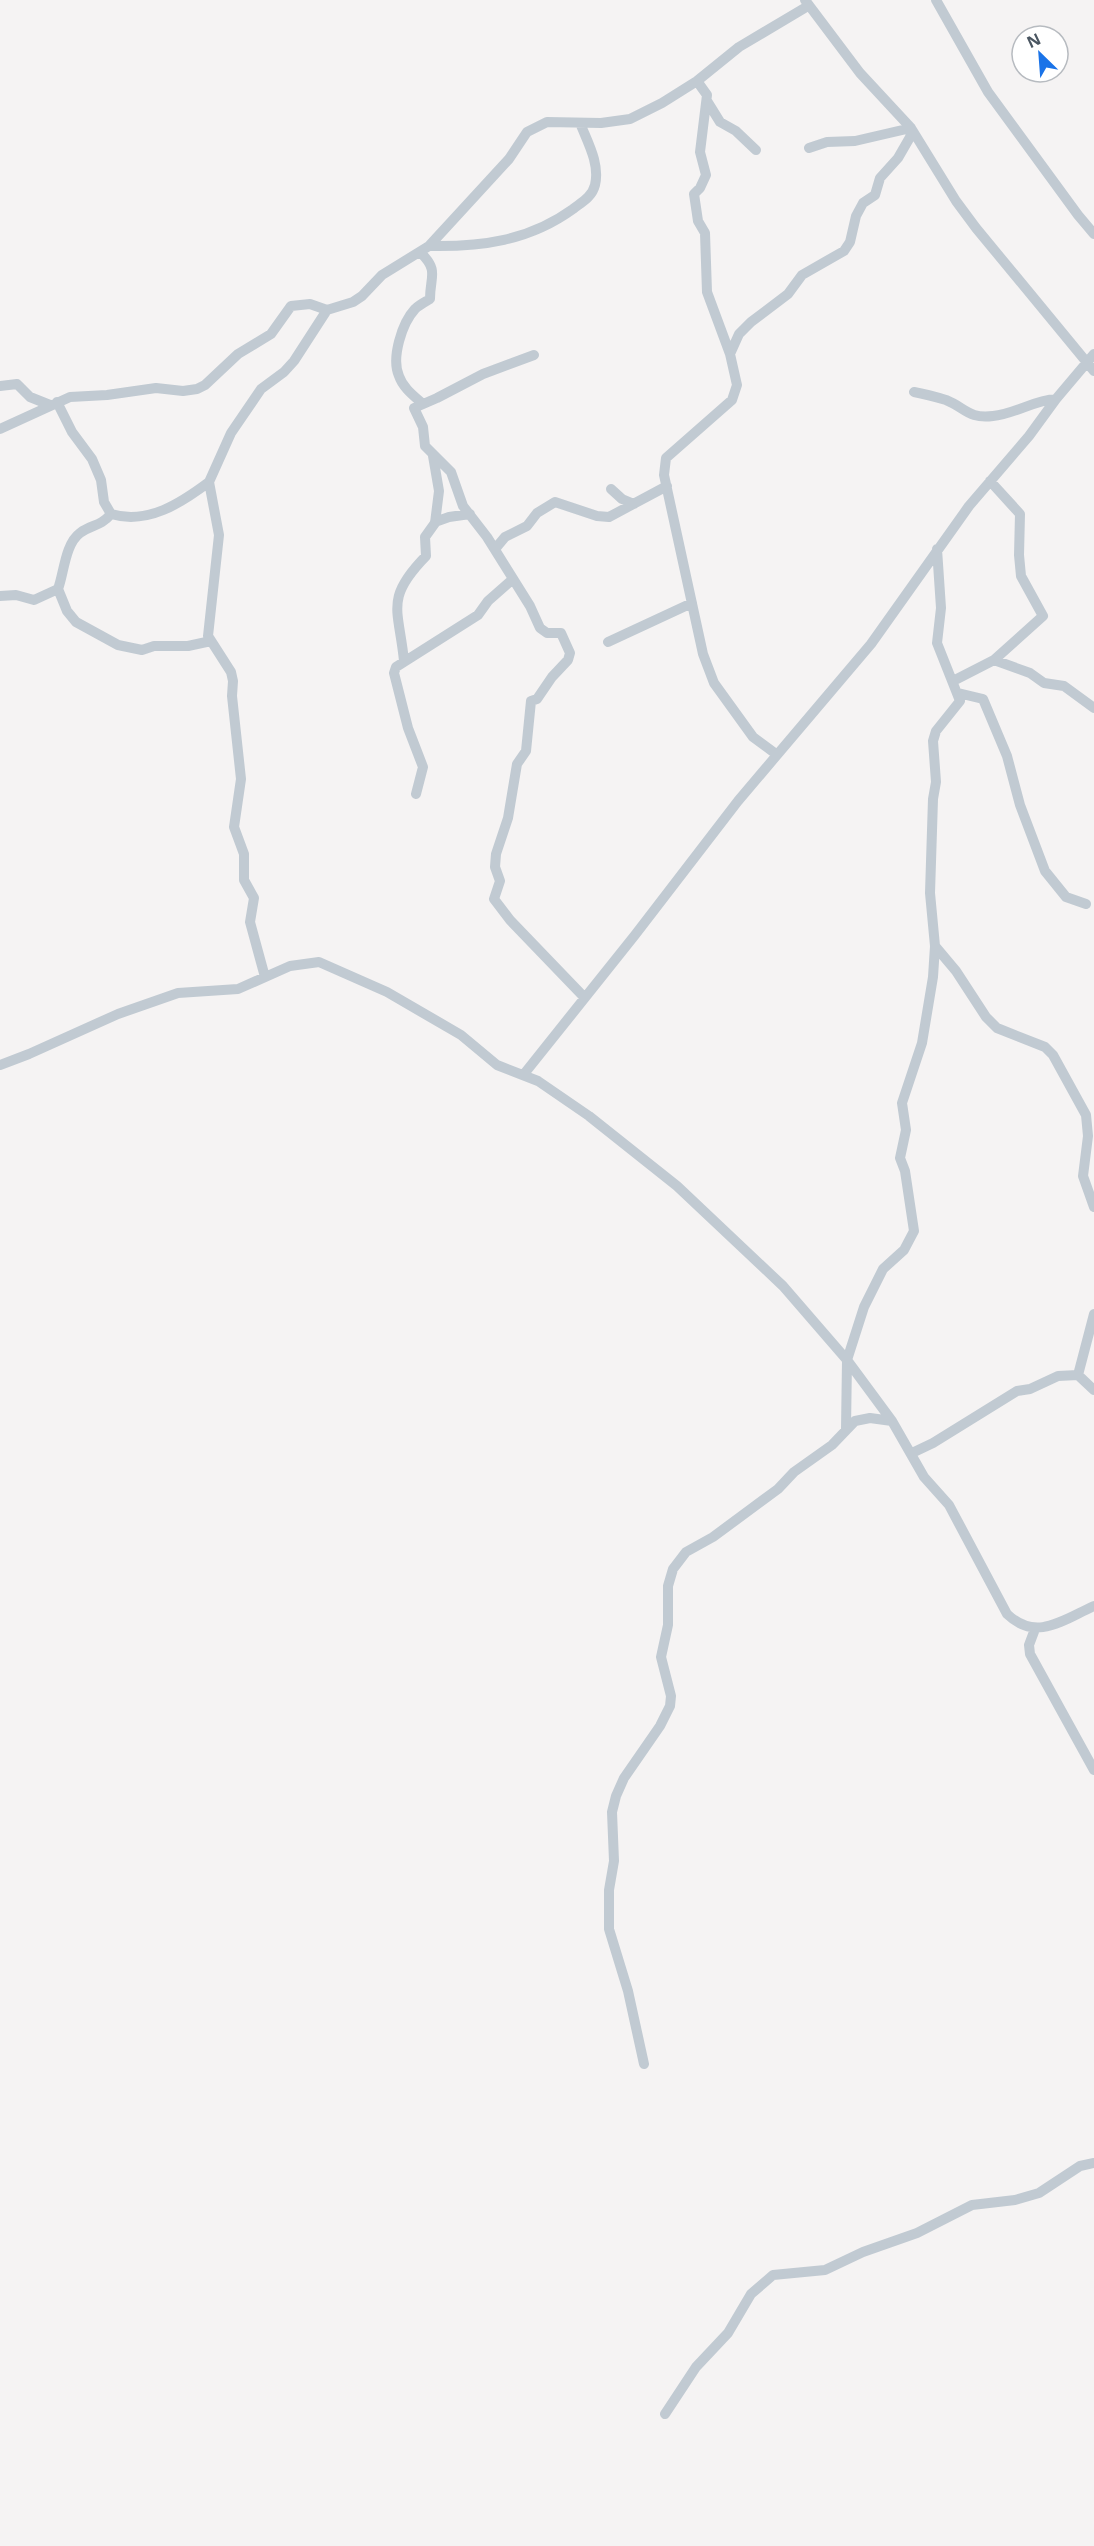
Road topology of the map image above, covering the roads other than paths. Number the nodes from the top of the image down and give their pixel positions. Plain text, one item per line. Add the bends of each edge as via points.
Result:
1 (936, 0) edge
2 (807, 3) edge
3 (697, 81) junction
4 (707, 101) junction
5 (580, 123) junction
6 (912, 130) junction
7 (809, 148) dead end
8 (756, 150) dead end
9 (1094, 234) edge
10 (425, 249) junction
11 (327, 310) junction
12 (730, 354) junction
13 (534, 355) dead end
14 (1092, 363) edge
15 (0, 386) edge
16 (914, 392) dead end
17 (1056, 399) junction
18 (54, 404) junction
19 (423, 404) junction
20 (0, 429) edge
21 (433, 456) junction
22 (990, 481) junction
23 (209, 482) junction
24 (667, 486) junction
25 (611, 489) dead end
26 (634, 504) junction
27 (111, 514) junction
28 (470, 514) junction
29 (435, 522) junction
30 (495, 549) junction
31 (937, 549) junction
32 (513, 579) junction
33 (58, 589) junction
34 (0, 596) edge
35 (692, 603) junction
36 (211, 641) junction
37 (608, 642) dead end
38 (994, 660) junction
39 (404, 661) junction
40 (953, 681) junction
41 (958, 693) junction
42 (1094, 708) edge
43 (776, 754) junction
44 (416, 794) dead end
45 (1086, 904) dead end
46 (935, 946) junction
47 (265, 977) junction
48 (584, 997) junction
49 (0, 1065) edge
50 (524, 1074) junction
51 (1094, 1207) edge
52 (1094, 1314) edge
53 (847, 1360) junction
54 (1078, 1375) junction
55 (1094, 1390) edge
56 (892, 1421) junction
57 (846, 1429) junction
58 (912, 1453) junction
59 (1094, 1606) edge
60 (1035, 1629) junction
61 (1094, 1770) edge
62 (644, 2064) dead end
63 (1094, 2163) edge
64 (665, 2414) dead end

1 - 9 street via 988,92
2 - 3 street
2 - 6 street via 860,73
3 - 4 street via 705,90
3 - 5 street via 630,119
4 - 8 street via 720,122
4 - 12 street via 700,152 706,175 693,194 705,233 707,292
5 - 10 street via 547,122 527,132 509,159
5 - 10 street via 594,157 594,187 588,198 528,233 471,246
6 - 7 street
6 - 12 street via 898,158 880,178 875,195 856,216 844,251 802,275 788,294 739,334
6 - 14 street via 976,228
10 - 11 street via 393,267 352,302
10 - 19 street via 434,273 430,299 415,308 406,322 397,356 397,373
11 - 18 street via 310,304 291,306 271,334 238,354 197,389 156,388 80,396
11 - 23 street via 294,361 255,397 222,450
12 - 24 street via 736,393 666,458
13 - 19 street via 483,374
14 - 17 street
15 - 18 street via 17,384 26,395
16 - 17 street via 948,401 968,414 987,416
17 - 22 street
18 - 20 street
18 - 27 street via 92,459
19 - 21 street via 414,408 423,427 422,439
21 - 28 street via 451,472 460,500
21 - 29 street via 439,491
22 - 31 street
22 - 38 street via 1020,514 1021,576 1043,616
23 - 27 street via 156,514 134,518
23 - 36 street via 219,535 208,626
24 - 26 street
24 - 35 street
25 - 26 street
26 - 30 street via 609,517 555,502 537,513 527,526 505,537
27 - 33 street via 104,523 78,533
28 - 29 street
28 - 30 street
29 - 39 street via 425,537 426,556 396,596
30 - 32 street
31 - 40 street via 941,608 937,643
31 - 43 street via 871,644
32 - 39 street via 478,615
32 - 48 street via 540,628 547,633 561,633 570,652 537,699 531,701 526,751 517,764 508,818 496,854 500,881 494,899
33 - 34 street via 34,600
33 - 36 street via 76,622 118,645 142,650
35 - 37 street
35 - 43 street via 714,683 753,737
36 - 47 street via 233,681 241,779 234,827 244,854 244,880 254,898 250,922
38 - 40 street
38 - 42 street via 1030,673 1044,683 1064,686
39 - 44 street via 394,673 423,767
40 - 41 street
41 - 45 street via 983,699 1007,756 1020,805 1045,871 1066,897
41 - 46 street via 958,706 936,731 933,741 936,782 930,893
43 - 48 street
46 - 51 street via 997,1028 1045,1047 1053,1055 1086,1115 1088,1136 1083,1176
46 - 53 street via 922,1043 902,1103 906,1130 900,1158 914,1231 904,1250 883,1269 864,1307
47 - 49 street via 238,989 178,993 118,1014
47 - 50 street via 290,966 326,964 408,1003 461,1035 496,1065
48 - 50 street
50 - 53 street via 589,1116 677,1186 783,1286
52 - 54 street
53 - 56 street
53 - 57 street
54 - 55 street
54 - 58 street via 1058,1376 1017,1391
56 - 57 street via 861,1418
56 - 58 street
57 - 62 street via 778,1489 686,1552 673,1569 661,1658 670,1706 624,1778 612,1812 614,1861 609,1929
58 - 60 street via 924,1477 949,1505 1007,1614 1018,1624
59 - 60 street
60 - 61 street via 1030,1654
63 - 64 street via 1080,2166 1039,2193 972,2205 917,2234 825,2270 774,2275 751,2294 728,2333 696,2367

